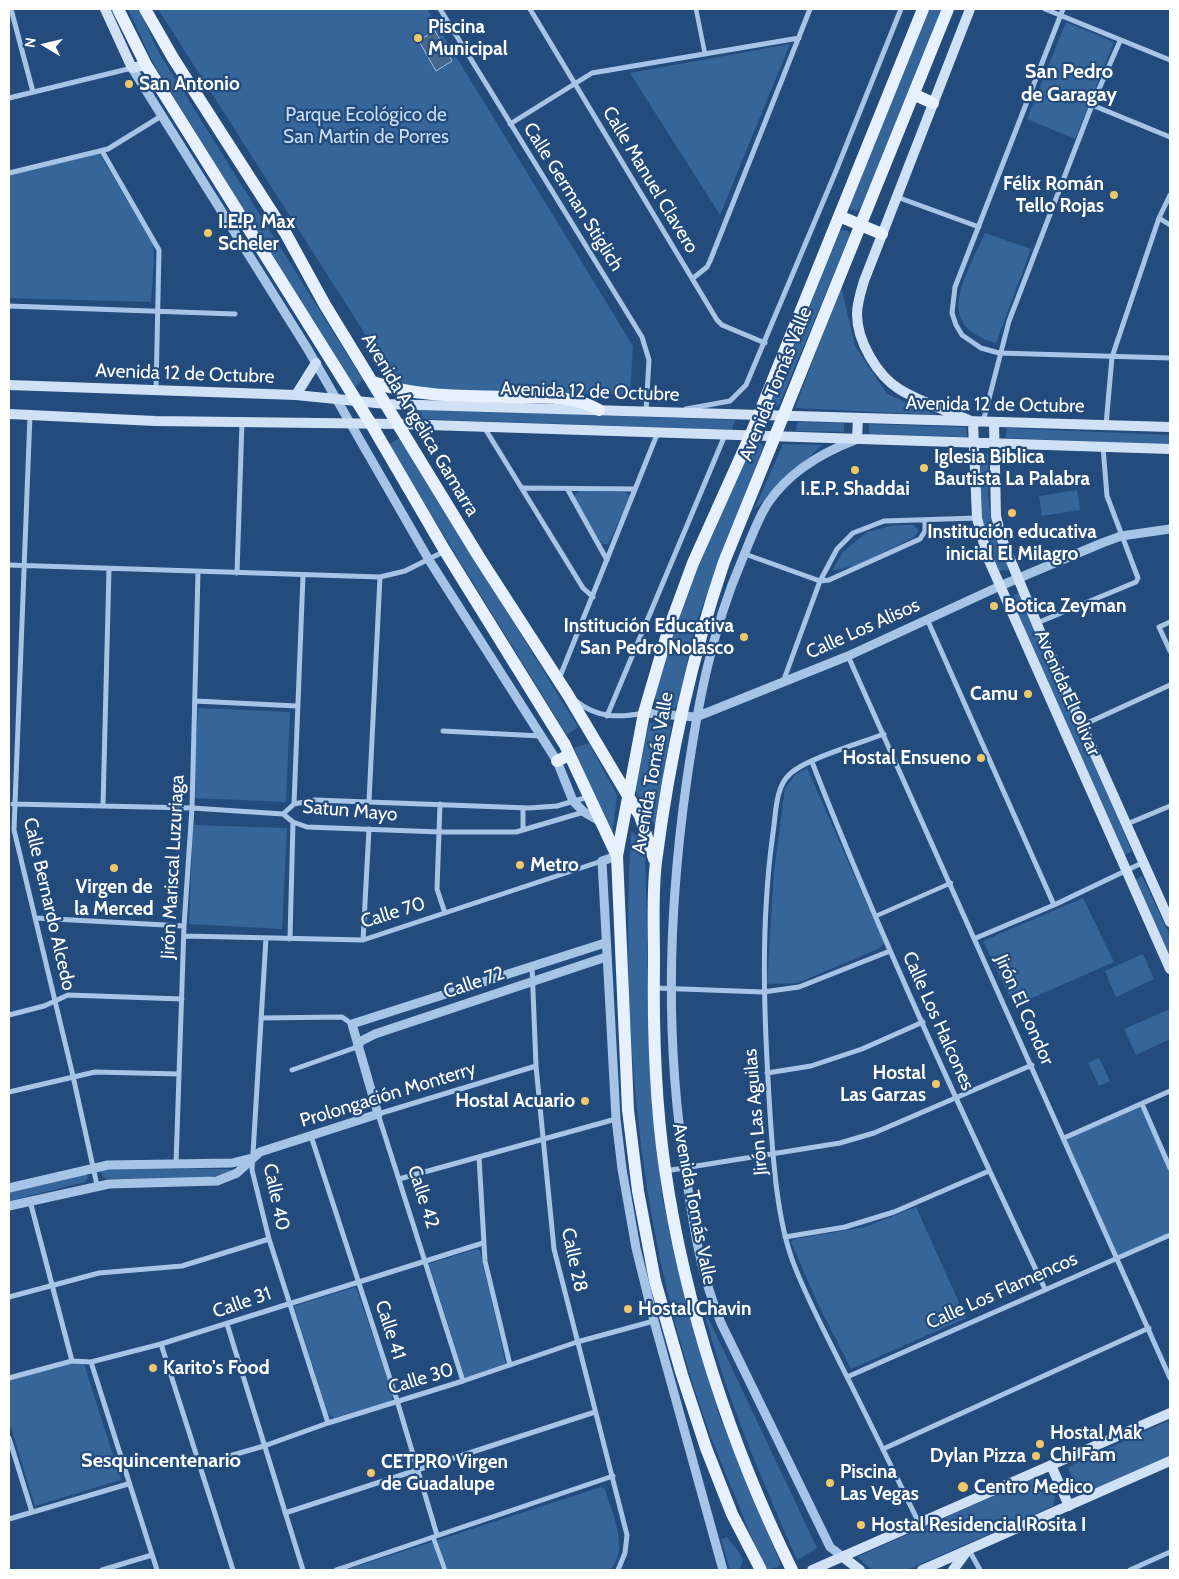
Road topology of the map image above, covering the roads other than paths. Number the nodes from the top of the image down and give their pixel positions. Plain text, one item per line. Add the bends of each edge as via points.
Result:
1 (11, 9) edge
2 (105, 9) edge
3 (118, 9) edge
4 (145, 9) edge
5 (440, 9) edge
6 (540, 9) edge
7 (696, 9) edge
8 (810, 9) edge
9 (901, 9) edge
10 (923, 9) edge
11 (948, 9) edge
12 (970, 9) edge
13 (1045, 9) edge
14 (1063, 9) edge
15 (531, 10) edge
16 (1061, 15) junction
17 (12, 25) edge
18 (799, 38) junction
19 (1120, 40) junction
20 (705, 54) junction
21 (1170, 60) edge
22 (146, 65) junction
23 (132, 68) junction
24 (575, 83) junction
25 (33, 92) junction
26 (915, 95) junction
27 (9, 98) edge
28 (933, 103) junction
29 (1092, 105) junction
30 (163, 115) junction
31 (510, 124) junction
32 (1170, 137) edge
33 (102, 151) junction
34 (9, 173) edge
35 (1170, 195) edge
36 (897, 196) junction
37 (839, 216) junction
38 (1159, 218) junction
39 (1170, 224) edge
40 (861, 225) junction
41 (979, 227) junction
42 (882, 234) junction
43 (692, 279) junction
44 (9, 306) edge
45 (158, 312) junction
46 (235, 314) dead end
47 (765, 343) junction
48 (999, 353) junction
49 (1112, 357) junction
50 (1170, 358) edge
51 (316, 363) junction
52 (373, 382) junction
53 (9, 385) edge
54 (156, 391) junction
55 (296, 395) junction
56 (336, 399) junction
57 (356, 401) junction
58 (386, 404) junction
59 (599, 410) junction
60 (646, 411) junction
61 (674, 412) junction
62 (9, 414) edge
63 (30, 415) junction
64 (758, 415) junction
65 (783, 416) junction
66 (858, 418) junction
67 (242, 422) junction
68 (978, 422) junction
69 (994, 422) junction
70 (350, 424) junction
71 (371, 424) junction
72 (398, 424) junction
73 (1106, 425) junction
74 (484, 427) junction
75 (1170, 427) edge
76 (659, 432) junction
77 (725, 434) junction
78 (751, 434) junction
79 (776, 435) junction
80 (857, 439) junction
81 (974, 443) junction
82 (994, 443) junction
83 (1103, 447) junction
84 (1170, 449) edge
85 (523, 488) junction
86 (634, 489) junction
87 (568, 490) junction
88 (977, 518) junction
89 (925, 521) junction
90 (1170, 529) edge
91 (1121, 536) junction
92 (445, 551) junction
93 (745, 554) junction
94 (429, 560) junction
95 (607, 560) junction
96 (9, 565) edge
97 (24, 566) junction
98 (109, 569) junction
99 (198, 572) junction
100 (237, 573) junction
101 (303, 576) junction
102 (380, 577) junction
103 (1018, 578) junction
104 (820, 581) junction
105 (1000, 586) junction
106 (593, 596) junction
107 (927, 619) junction
108 (1170, 622) edge
109 (1037, 623) junction
110 (1170, 651) edge
111 (848, 656) junction
112 (558, 680) junction
113 (783, 683) junction
114 (1170, 685) edge
115 (568, 695) junction
116 (195, 701) junction
117 (297, 706) junction
118 (644, 713) junction
119 (607, 716) junction
120 (680, 716) junction
121 (696, 717) junction
122 (1084, 725) junction
123 (442, 731) dead end
124 (884, 734) junction
125 (541, 736) junction
126 (569, 755) junction
127 (557, 761) junction
128 (812, 762) junction
129 (588, 796) junction
130 (627, 797) junction
131 (573, 801) junction
132 (369, 802) junction
133 (14, 804) junction
134 (294, 804) junction
135 (440, 804) junction
136 (103, 806) junction
137 (1170, 806) edge
138 (192, 808) junction
139 (523, 808) junction
140 (283, 814) junction
141 (592, 814) junction
142 (293, 822) junction
143 (1127, 824) junction
144 (369, 829) junction
145 (523, 830) junction
146 (440, 832) junction
147 (617, 856) junction
148 (602, 861) junction
149 (1144, 862) junction
150 (656, 864) junction
151 (1127, 870) junction
152 (951, 883) junction
153 (1054, 905) junction
154 (445, 913) junction
155 (876, 916) junction
156 (35, 918) junction
157 (1170, 922) edge
158 (184, 926) junction
159 (184, 936) junction
160 (266, 938) junction
161 (976, 938) junction
162 (290, 939) junction
163 (363, 940) junction
164 (605, 943) junction
165 (890, 951) junction
166 (606, 957) junction
167 (532, 966) junction
168 (1170, 969) edge
169 (531, 980) junction
170 (653, 988) junction
171 (671, 988) junction
172 (763, 992) junction
173 (182, 999) junction
174 (55, 1001) junction
175 (9, 1015) edge
176 (261, 1018) junction
177 (371, 1018) junction
178 (923, 1022) junction
179 (352, 1024) junction
180 (375, 1034) junction
181 (357, 1047) junction
182 (1032, 1065) junction
183 (536, 1066) junction
184 (292, 1070) dead end
185 (767, 1073) junction
186 (179, 1074) junction
187 (73, 1076) junction
188 (1170, 1091) edge
189 (9, 1092) edge
190 (955, 1097) junction
191 (1142, 1104) junction
192 (378, 1114) junction
193 (616, 1119) junction
194 (311, 1136) junction
195 (1064, 1138) junction
196 (542, 1139) junction
197 (773, 1154) junction
198 (479, 1157) junction
199 (252, 1158) junction
200 (176, 1164) junction
201 (684, 1167) junction
202 (93, 1168) junction
203 (1170, 1168) edge
204 (665, 1171) junction
205 (989, 1171) junction
206 (400, 1179) junction
207 (97, 1186) junction
208 (9, 1188) edge
209 (30, 1201) junction
210 (9, 1206) edge
211 (1170, 1235) edge
212 (785, 1237) junction
213 (269, 1239) junction
214 (483, 1243) junction
215 (1117, 1257) junction
216 (426, 1261) junction
217 (358, 1282) junction
218 (51, 1286) junction
219 (1045, 1289) junction
220 (9, 1297) edge
221 (290, 1302) junction
222 (654, 1321) junction
223 (227, 1324) junction
224 (1149, 1328) junction
225 (577, 1342) junction
226 (161, 1344) junction
227 (72, 1361) junction
228 (91, 1362) junction
229 (510, 1365) junction
230 (847, 1377) junction
231 (9, 1378) edge
232 (1170, 1378) edge
233 (463, 1381) junction
234 (397, 1402) junction
235 (595, 1412) junction
236 (1170, 1413) edge
237 (328, 1423) junction
238 (9, 1438) edge
239 (264, 1446) junction
240 (883, 1449) junction
241 (1170, 1461) edge
242 (198, 1465) junction
243 (1051, 1465) junction
244 (418, 1470) junction
245 (613, 1476) junction
246 (128, 1484) junction
247 (1069, 1506) junction
248 (32, 1512) junction
249 (285, 1514) junction
250 (9, 1519) edge
251 (919, 1523) junction
252 (435, 1536) junction
253 (968, 1550) junction
254 (1170, 1552) edge
255 (152, 1555) junction
256 (842, 1557) junction
257 (102, 1570) edge
258 (157, 1570) edge
259 (233, 1570) edge
260 (303, 1570) edge
261 (336, 1570) edge
262 (445, 1570) edge
263 (618, 1570) edge
264 (722, 1570) edge
265 (761, 1570) edge
266 (792, 1570) edge
267 (812, 1570) edge
268 (860, 1570) edge
269 (922, 1570) edge
270 (953, 1570) edge
271 (980, 1570) edge
272 (1130, 1570) edge

1 - 17 street
2 - 23 main road
3 - 22 main road
4 - 52 main road, Avenida Angélica Gamarra via 286,234
5 - 31 street, Calle German Stiglich
6 - 15 street
7 - 20 street
8 - 18 street
9 - 47 street, Avenida Tomás Valle
10 - 37 main road, Avenida Tomás Valle
11 - 26 main road, Avenida Tomás Valle
12 - 28 main road
13 - 16 street
14 - 16 street
15 - 24 street, Calle Manuel Clavero
16 - 19 street
16 - 41 street
17 - 25 street
18 - 20 street
18 - 43 street via 710,261
19 - 21 street
19 - 29 street
20 - 24 street via 592,72
22 - 23 main road
22 - 57 main road
23 - 25 street
23 - 30 street
24 - 31 street
24 - 43 street, Calle Manuel Clavero
25 - 27 street
26 - 28 main road
26 - 40 main road, Avenida Tomás Valle
28 - 36 main road
29 - 32 street
29 - 48 street
30 - 33 street
30 - 51 street
31 - 60 street, Calle German Stiglich via 642,337 649,360
33 - 34 street
33 - 45 street via 159,250
35 - 38 street
36 - 41 street
36 - 42 main road
37 - 40 main road
37 - 64 main road, Avenida Tomás Valle
38 - 39 street
38 - 49 street
40 - 42 main road
40 - 65 main road, Avenida Tomás Valle
41 - 48 street via 955,288 952,313 962,335 981,348
42 - 68 main road via 858,305 858,330 866,347 884,377 898,389
43 - 47 street, Calle Manuel Clavero via 722,326
44 - 45 street
45 - 46 street
45 - 54 street
47 - 61 street, Avenida Tomás Valle via 746,385 730,401
48 - 49 street
48 - 68 street
49 - 50 street
49 - 73 street
51 - 55 main road
51 - 56 street
52 - 58 main road, Avenida Angélica Gamarra
52 - 59 main road via 400,390 440,395 575,399
53 - 54 main road, Avenida 12 de Octubre
54 - 55 main road, Avenida 12 de Octubre
55 - 56 main road, Avenida 12 de Octubre
56 - 57 main road, Avenida 12 de Octubre
56 - 70 street
57 - 58 main road, Avenida 12 de Octubre
57 - 71 main road
58 - 59 main road, Avenida 12 de Octubre
58 - 72 main road, Avenida Angélica Gamarra
59 - 60 main road, Avenida 12 de Octubre
60 - 61 main road, Avenida 12 de Octubre
61 - 64 main road, Avenida 12 de Octubre
62 - 63 main road, Avenida 12 de Octubre
63 - 67 main road, Avenida 12 de Octubre
63 - 97 street, Calle Bernardo Alcedo
64 - 65 main road, Avenida 12 de Octubre
64 - 78 main road, Avenida Tomás Valle
65 - 66 main road, Avenida 12 de Octubre
65 - 79 main road, Avenida Tomás Valle
66 - 68 main road, Avenida 12 de Octubre
66 - 80 main road
67 - 70 main road, Avenida 12 de Octubre
67 - 100 street
68 - 69 main road, Avenida 12 de Octubre
68 - 81 main road, Avenida El Olivar
69 - 73 main road, Avenida 12 de Octubre
69 - 82 main road, Avenida El Olivar
70 - 71 main road, Avenida 12 de Octubre
70 - 94 street
71 - 72 main road, Avenida 12 de Octubre
71 - 92 main road
72 - 74 main road, Avenida 12 de Octubre
72 - 112 main road, Avenida Angélica Gamarra
73 - 75 main road, Avenida 12 de Octubre
74 - 76 main road, Avenida 12 de Octubre
74 - 85 street
76 - 77 main road, Avenida 12 de Octubre
76 - 86 street
77 - 78 main road, Avenida 12 de Octubre
77 - 119 street
78 - 79 main road, Avenida 12 de Octubre
78 - 118 main road, Avenida Tomás Valle via 682,590
79 - 80 main road, Avenida 12 de Octubre
79 - 120 main road, Avenida Tomás Valle via 714,589
80 - 81 main road, Avenida 12 de Octubre
80 - 93 street, Avenida Tomás Valle via 828,451 790,478 768,504
81 - 82 main road, Avenida 12 de Octubre
81 - 88 main road, Avenida El Olivar
82 - 83 main road, Avenida 12 de Octubre
82 - 103 main road, Avenida El Olivar via 996,516
83 - 84 main road, Avenida 12 de Octubre
83 - 91 street via 1107,496
85 - 87 street
85 - 106 street via 583,588
86 - 87 street
86 - 95 street
87 - 95 street
88 - 89 street
88 - 105 main road, Avenida El Olivar via 987,556
89 - 104 street via 925,531 920,539 867,565
89 - 104 street via 884,521 856,531 837,549
90 - 91 street, Calle Los Alisos
91 - 103 street, Calle Los Alisos
91 - 109 street via 1138,578 1136,582
92 - 94 street
92 - 126 main road
93 - 104 street
93 - 121 street, Avenida Tomás Valle via 718,626 704,673
94 - 102 street via 405,571
94 - 125 street
95 - 106 street
96 - 97 street
97 - 98 street
97 - 133 street, Calle Bernardo Alcedo
98 - 99 street
98 - 136 street
99 - 100 street
99 - 116 street, Jirón Mariscal Luzuriaga
100 - 101 street
101 - 102 street
101 - 117 street
102 - 132 street
103 - 105 street, Calle Los Alisos
103 - 109 main road, Avenida El Olivar
104 - 113 street
105 - 107 street, Calle Los Alisos
105 - 151 main road, Avenida El Olivar
106 - 112 street
107 - 111 street, Calle Los Alisos
107 - 153 street
108 - 110 street via 1159,627
109 - 122 main road, Avenida El Olivar
111 - 113 street, Calle Los Alisos
111 - 124 street, Jirón El Condor
112 - 115 main road, Avenida Angélica Gamarra
113 - 121 street, Calle Los Alisos
114 - 122 street
115 - 119 street, Calle Los Alisos via 582,706
115 - 130 main road, Avenida Angélica Gamarra
116 - 117 street
116 - 138 street, Jirón Mariscal Luzuriaga
117 - 134 street
118 - 119 street, Calle Los Alisos
118 - 120 street, Calle Los Alisos
118 - 130 main road, Avenida Tomás Valle
120 - 121 street, Calle Los Alisos
120 - 150 main road, Avenida Tomás Valle
121 - 171 street, Avenida Tomás Valle via 676,856
122 - 143 main road, Avenida El Olivar
123 - 125 street
124 - 128 street, Jirón Las Aguilas
124 - 152 street, Jirón El Condor
125 - 127 street
126 - 127 main road
126 - 129 main road
127 - 131 street
128 - 155 street, Calle Los Halcones
128 - 172 street, Jirón Las Aguilas via 790,772 779,794 764,924
129 - 131 street
129 - 141 main road
130 - 147 main road, Avenida Tomás Valle
130 - 150 main road, Avenida Angélica Gamarra via 640,816
131 - 139 street via 557,806
131 - 141 street
132 - 134 street via 315,800
132 - 135 street
133 - 136 street, Satun Mayo
133 - 156 street, Calle Bernardo Alcedo via 14,830
134 - 140 street
135 - 139 street
135 - 146 street
136 - 138 street, Satun Mayo
137 - 143 street
138 - 140 street, Satun Mayo
138 - 158 street, Jirón Mariscal Luzuriaga
139 - 145 street
140 - 142 street, Satun Mayo
141 - 145 street, Satun Mayo
141 - 147 main road
142 - 144 street, Satun Mayo via 307,827
142 - 162 street
143 - 149 main road, Avenida El Olivar
144 - 146 street, Satun Mayo
144 - 163 street
145 - 146 street, Satun Mayo
146 - 154 street via 437,889
147 - 148 street, Avenida Tomás Valle
147 - 265 main road, Avenida Tomás Valle via 628,1110 638,1191 656,1281 706,1448 732,1514
148 - 154 street, Calle 70
148 - 164 street, Avenida Tomás Valle
149 - 151 street
149 - 157 main road, Avenida El Olivar
150 - 170 main road, Avenida Tomás Valle
151 - 153 street
151 - 168 main road, Avenida El Olivar
152 - 155 street
152 - 161 street, Jirón El Condor
153 - 161 street
154 - 163 street, Calle 70
155 - 165 street, Calle Los Halcones
156 - 158 street
156 - 174 street, Calle Bernardo Alcedo
158 - 159 street, Jirón Mariscal Luzuriaga
159 - 160 street, Calle 70
159 - 173 street, Jirón Mariscal Luzuriaga
160 - 162 street, Calle 70
160 - 176 street, Calle 40
161 - 182 street, Jirón El Condor
162 - 163 street, Calle 70
164 - 166 street, Avenida Tomás Valle
164 - 167 street
165 - 172 street via 807,985
165 - 178 street, Calle Los Halcones
166 - 169 street, Calle 72
166 - 193 street, Avenida Tomás Valle
167 - 169 street, Calle 28
167 - 177 street
169 - 180 street, Calle 72
169 - 183 street, Calle 28
170 - 171 street
170 - 204 main road, Avenida Tomás Valle via 658,1111
171 - 172 street
171 - 201 street, Avenida Tomás Valle via 672,1058
172 - 185 street, Jirón Las Aguilas
173 - 174 street via 68,995
173 - 186 street, Jirón Mariscal Luzuriaga
174 - 175 street
174 - 187 street, Calle Bernardo Alcedo
176 - 179 street via 342,1018
176 - 199 street, Calle 40
177 - 179 street
177 - 180 street
178 - 185 street via 862,1049 819,1063
178 - 190 street, Calle Los Halcones
179 - 181 street, Calle 42
180 - 181 street, Calle 72 via 361,1041
181 - 184 street
181 - 192 street, Calle 42
182 - 190 street
182 - 195 street, Jirón El Condor
183 - 192 street, Prolongación Monterry
183 - 196 street, Calle 28
185 - 197 street, Jirón Las Aguilas
186 - 187 street via 95,1072
186 - 200 street, Jirón Mariscal Luzuriaga
187 - 189 street
187 - 202 street, Calle Bernardo Alcedo
188 - 191 street
190 - 197 street via 874,1133 840,1143
190 - 205 street, Calle Los Halcones
191 - 195 street
191 - 203 street
192 - 194 street, Prolongación Monterry
192 - 206 street, Calle 42
193 - 196 street
193 - 222 street, Avenida Tomás Valle via 636,1248
194 - 199 street, Prolongación Monterry via 267,1149
194 - 217 street, Calle 41
195 - 215 street, Jirón El Condor
196 - 198 street
196 - 225 street, Calle 28 via 554,1249
197 - 201 street
197 - 212 street, Jirón Las Aguilas
198 - 206 street
198 - 214 street
199 - 200 street via 232,1163
199 - 207 street via 237,1172 217,1181
199 - 213 street, Calle 40
200 - 202 street
201 - 204 street
201 - 256 street, Avenida Tomás Valle via 704,1278 721,1323 830,1548
202 - 207 street, Calle Bernardo Alcedo
202 - 208 street
204 - 266 main road, Avenida Tomás Valle via 682,1259 710,1368 742,1456
205 - 212 street via 894,1212 845,1226
205 - 219 street, Calle Los Halcones
206 - 216 street, Calle 42
207 - 209 street
209 - 210 street
209 - 218 street
211 - 215 street, Calle Los Flamencos
212 - 230 street, Jirón Las Aguilas via 793,1262
213 - 218 street via 182,1266 99,1273
213 - 221 street, Calle 40
214 - 216 street, Calle 31
214 - 229 street
215 - 219 street, Calle Los Flamencos
215 - 224 street, Jirón El Condor
216 - 217 street, Calle 31
216 - 233 street, Calle 42
217 - 221 street, Calle 31
217 - 234 street, Calle 41
218 - 220 street
218 - 227 street
219 - 230 street, Calle Los Flamencos
221 - 223 street, Calle 31
221 - 237 street, Calle 40
222 - 225 street, Calle 30
222 - 264 street, Avenida Tomás Valle
223 - 226 street, Calle 31
223 - 239 street
224 - 232 street, Jirón El Condor
224 - 240 street
225 - 229 street, Calle 30
225 - 235 street, Calle 28
226 - 228 street, Calle 31
226 - 242 street
227 - 228 street, Calle 31
227 - 231 street, Calle 31
228 - 246 street
229 - 233 street, Calle 30
230 - 240 street, Jirón Las Aguilas
233 - 234 street, Calle 30
234 - 237 street, Calle 30
234 - 244 street, Calle 41
235 - 244 street
235 - 245 street, Calle 28
236 - 243 main road
237 - 239 street, Calle 30
238 - 248 street
239 - 242 street, Calle 30
239 - 249 street
240 - 251 street, Jirón Las Aguilas
241 - 247 main road
242 - 259 street
243 - 247 main road
243 - 251 main road
244 - 249 street
244 - 252 street, Calle 41
245 - 252 street
245 - 263 street, Calle 28 via 627,1535 625,1554
246 - 248 street
246 - 255 street
247 - 253 main road
248 - 250 street
249 - 260 street
251 - 256 main road
252 - 261 street
252 - 262 street
253 - 269 main road
253 - 270 main road
253 - 271 street
254 - 272 street
255 - 257 street
255 - 258 street
256 - 267 main road
256 - 268 main road, Avenida Tomás Valle

